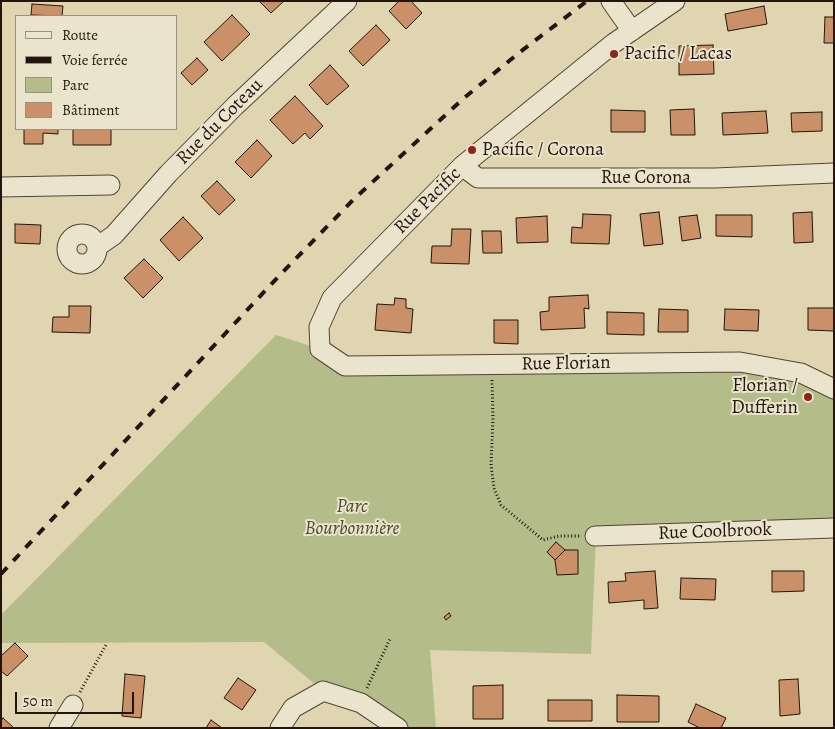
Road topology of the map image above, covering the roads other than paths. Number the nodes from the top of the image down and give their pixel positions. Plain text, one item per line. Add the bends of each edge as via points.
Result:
1 (346, 1) edge
2 (611, 1) edge
3 (675, 1) edge
4 (632, 30) junction
5 (462, 166) junction
6 (834, 173) edge
7 (110, 185) dead end
8 (1, 187) edge
9 (97, 247) dead end
10 (319, 327) joint
11 (834, 389) edge
12 (834, 528) edge
13 (596, 536) road end
14 (73, 705) road end
15 (59, 728) edge
16 (280, 728) edge
17 (398, 728) edge

1 - 9 street, Rue du Coteau via 234,106 114,235
2 - 4 street
3 - 4 street, Rue Pacific
4 - 5 street, Rue Pacific
5 - 6 street, Rue Corona via 478,178 716,178
5 - 10 street, Rue Pacific via 332,298
7 - 8 street
10 - 11 street, Rue Florian via 320,350 345,366 740,362 802,373
12 - 13 street, Rue Coolbrook
14 - 15 street
16 - 17 street via 292,708 323,691 361,702

